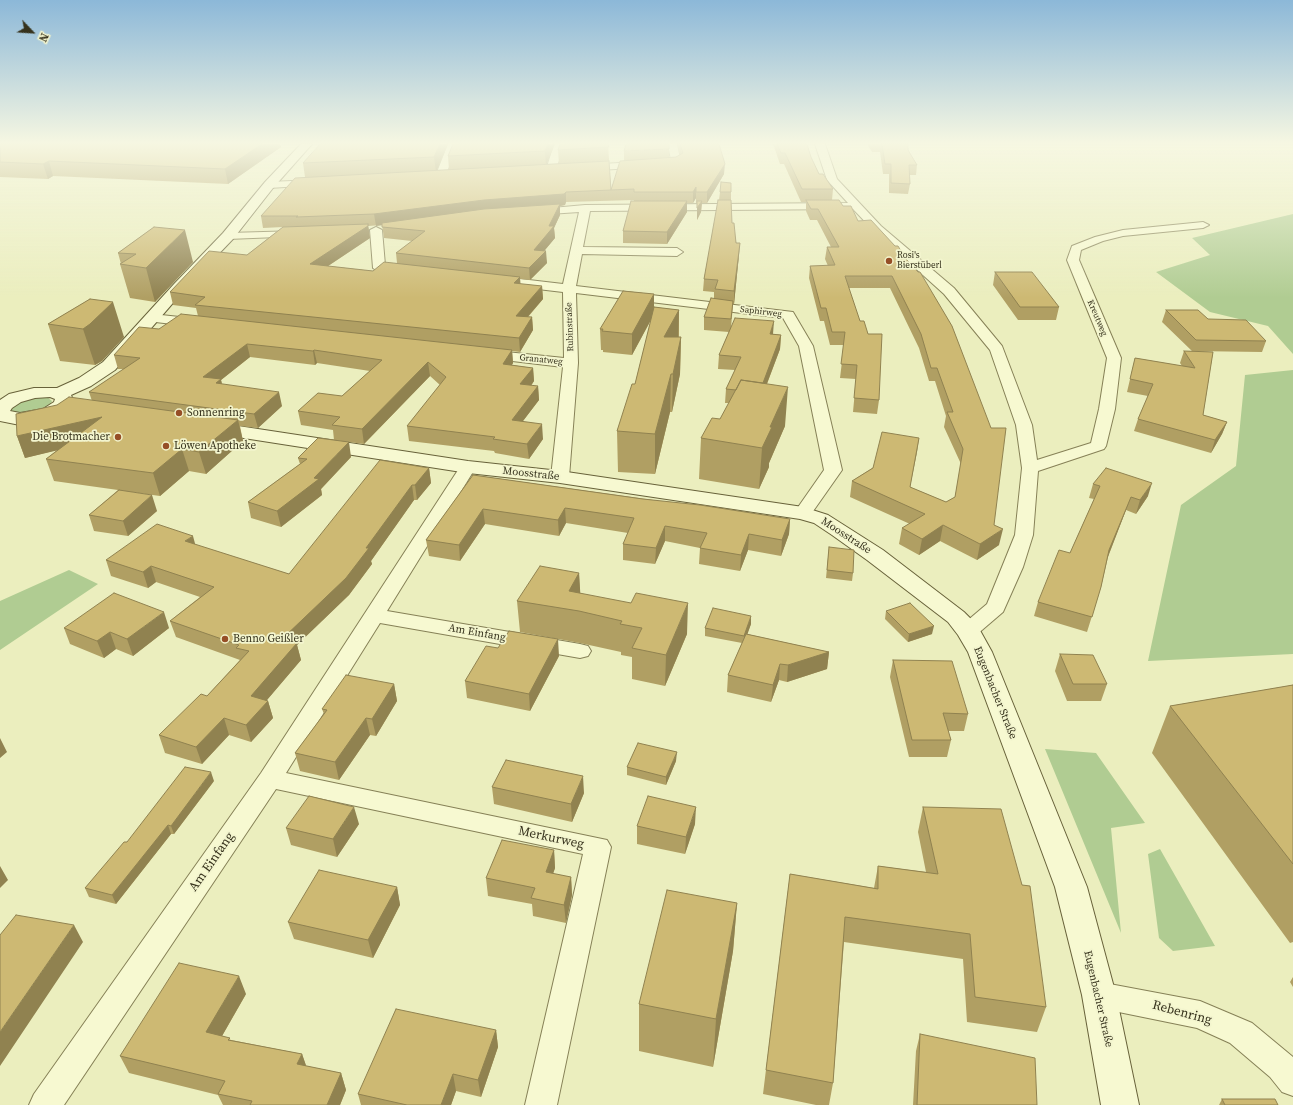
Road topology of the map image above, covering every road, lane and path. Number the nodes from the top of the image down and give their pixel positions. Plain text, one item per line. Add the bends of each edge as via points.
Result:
1 (261, 196) edge
2 (846, 196) edge
3 (855, 206) junction
4 (585, 208) junction
5 (523, 213) edge
6 (1203, 225) dead end
7 (362, 231) edge
8 (309, 234) edge
9 (228, 236) junction
10 (578, 250) junction
11 (677, 252) dead end
12 (410, 271) edge
13 (482, 279) edge
14 (569, 288) junction
15 (152, 318) junction
16 (215, 325) edge
17 (476, 353) edge
18 (571, 363) junction
19 (57, 401) junction
20 (3, 410) edge
21 (76, 411) edge
22 (198, 426) edge
23 (468, 466) junction
24 (1030, 468) junction
25 (560, 477) junction
26 (803, 513) junction
27 (374, 615) junction
28 (968, 631) junction
29 (580, 651) dead end
30 (270, 779) junction
31 (1099, 995) junction
32 (1293, 1081) edge
33 (45, 1105) edge
34 (541, 1105) edge
35 (1120, 1105) edge

1 - 9 street
2 - 3 street
3 - 4 street
3 - 24 street via 949,291 997,349 1024,426
4 - 5 street
4 - 10 street, Rubinstraße
6 - 24 street, Kreutweg via 1123,233 1099,238 1076,248 1073,260 1114,358 1107,409 1098,446
7 - 12 street via 380,230 379,268
8 - 9 street
9 - 15 street
10 - 11 street
10 - 14 street, Rubinstraße
13 - 14 street
14 - 18 street, Rubinstraße
14 - 26 street, Saphirweg via 788,315 806,346 833,470
15 - 16 street
15 - 19 street via 109,366
17 - 18 street, Granatweg
18 - 25 street, Rubinstraße
19 - 20 street via 34,393
19 - 20 street via 30,418 12,418
19 - 21 street
22 - 23 street, Moosstraße
23 - 25 street, Moosstraße
23 - 27 street, Am Einfang
24 - 28 street via 1024,535 1013,567 996,607
25 - 26 street, Moosstraße
26 - 28 street, Moosstraße via 821,519 840,530 956,617
27 - 29 street, Am Einfang
27 - 30 street, Am Einfang
28 - 31 street, Eugenbacher Straße via 980,652 1071,887
30 - 33 street, Am Einfang
30 - 34 street, Merkurweg via 598,847
31 - 32 street, Rebenring via 1200,1015 1241,1033 1282,1066
31 - 35 street, Eugenbacher Straße

